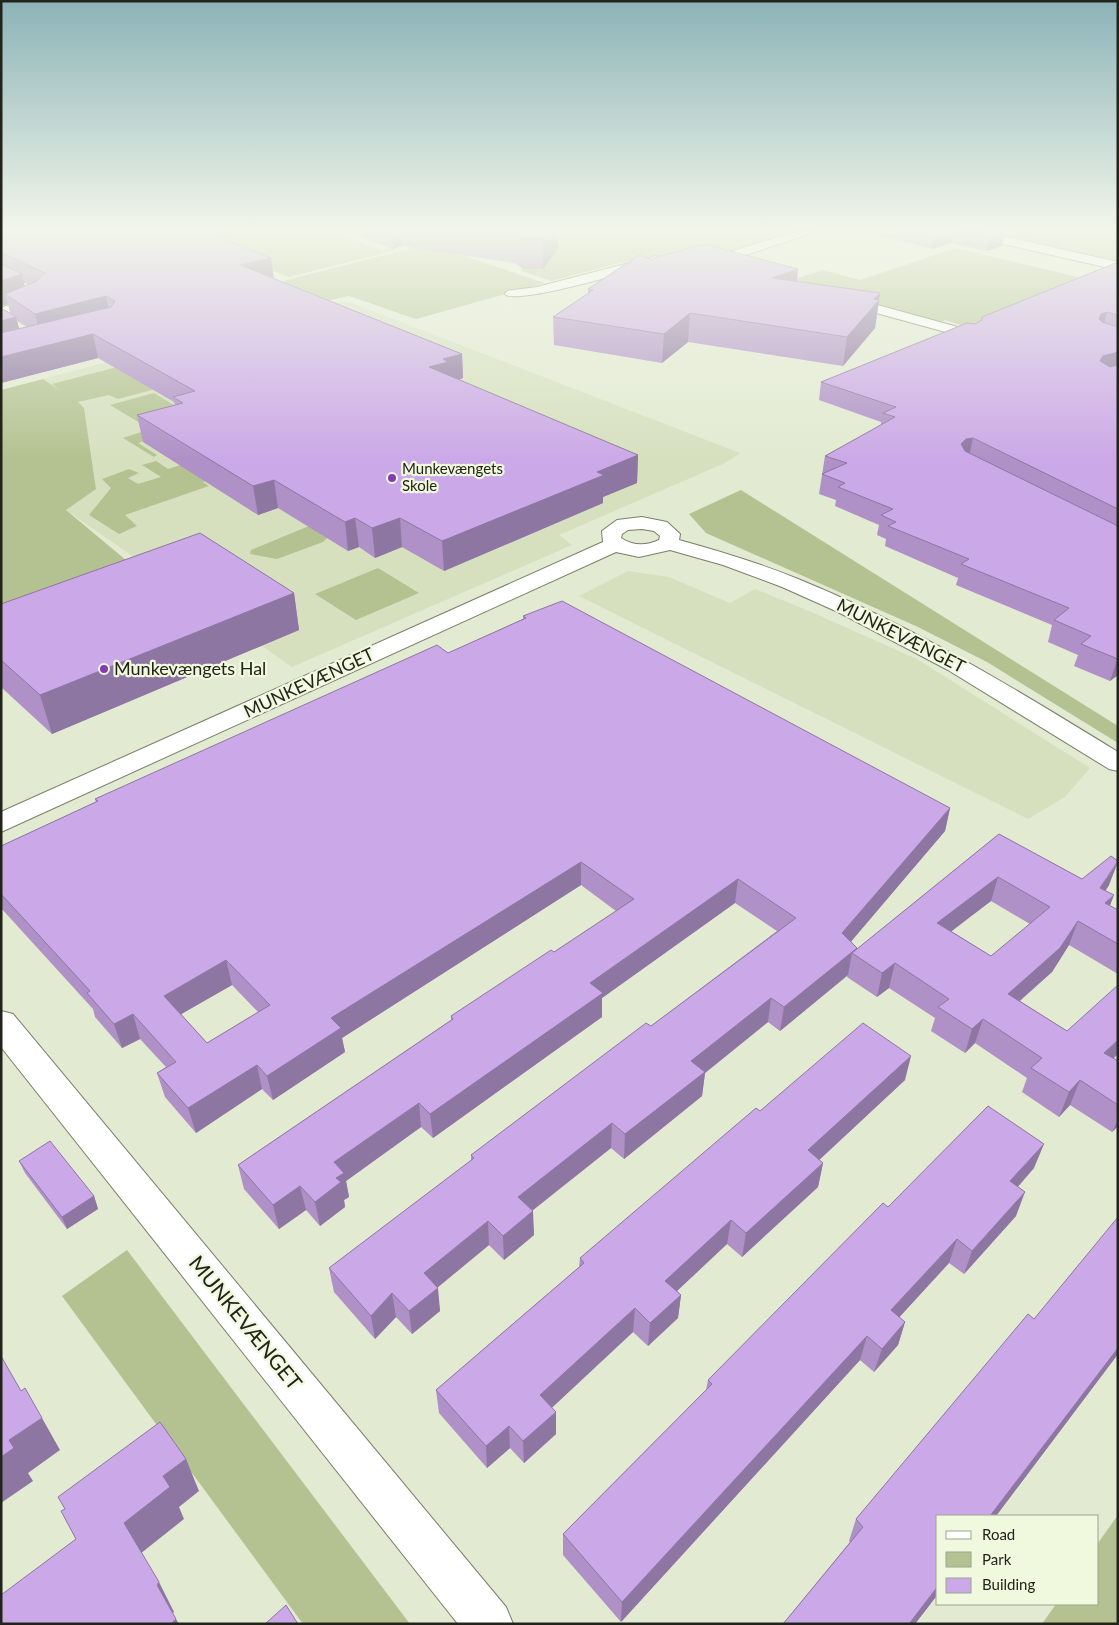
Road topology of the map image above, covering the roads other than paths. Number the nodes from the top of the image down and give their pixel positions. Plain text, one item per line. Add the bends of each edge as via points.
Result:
1 (14, 308) edge
2 (875, 308) edge
3 (4, 319) edge
4 (971, 335) edge
5 (668, 543) junction
6 (616, 544) junction
7 (1118, 763) edge
8 (1, 823) edge
9 (1, 1023) edge
10 (489, 1624) edge

1 - 3 street via 9,309
2 - 4 street
5 - 6 street via 643,550
5 - 6 street via 670,534 666,530 642,522 624,524 612,531 612,540
5 - 7 street, MUNKEVÆNGET via 742,564 895,630 969,671
6 - 8 street, MUNKEVÆNGET
9 - 10 street, MUNKEVÆNGET

